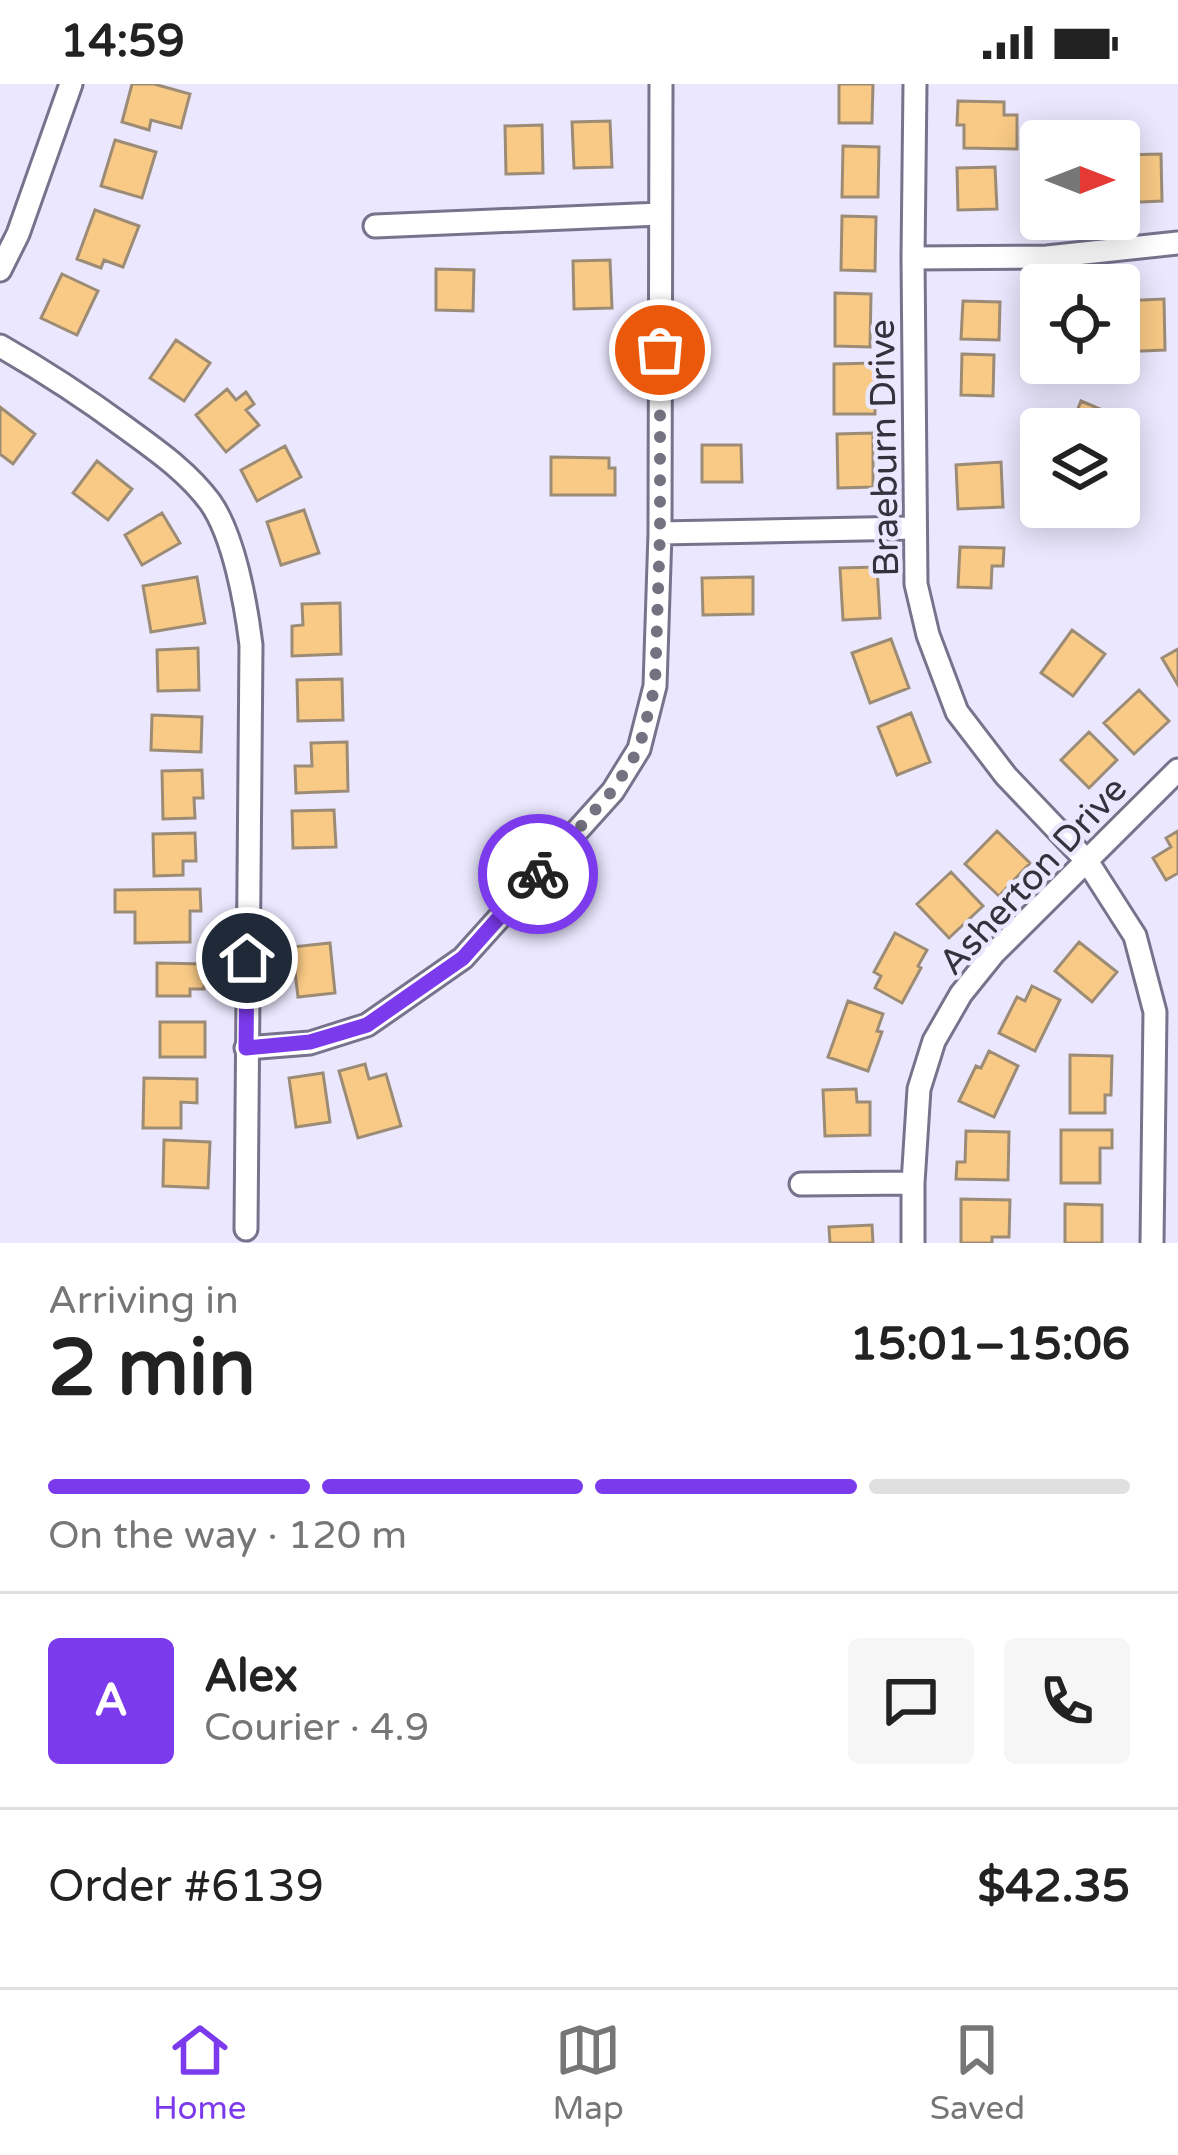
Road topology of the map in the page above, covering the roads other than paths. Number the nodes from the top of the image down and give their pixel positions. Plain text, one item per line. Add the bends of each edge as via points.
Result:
1 (71, 84) edge
2 (661, 84) edge
3 (915, 84) edge
4 (660, 214) junction
5 (375, 226) dead end
6 (1178, 243) edge
7 (913, 258) junction
8 (0, 270) edge
9 (0, 346) edge
10 (914, 528) junction
11 (660, 532) junction
12 (1178, 770) edge
13 (1087, 861) junction
14 (246, 1048) junction
15 (913, 1183) junction
16 (801, 1184) dead end
17 (246, 1229) dead end
18 (913, 1243) edge
19 (1152, 1243) edge

1 - 8 street
2 - 4 street
3 - 7 street, Braeburn Drive
4 - 5 street
4 - 11 street
6 - 7 street
7 - 10 street, Braeburn Drive
9 - 14 street via 64,382 176,465 212,505 234,557 251,645
10 - 11 street
10 - 13 street, Braeburn Drive via 916,584 957,712
11 - 14 street via 655,686 639,749 613,790 463,958 367,1025 310,1042
12 - 13 street, Asherton Drive
13 - 15 street, Asherton Drive via 994,953 934,1041 919,1090
13 - 19 street, Braeburn Drive via 1135,935 1155,1012
14 - 17 street
15 - 16 street
15 - 18 street, Asherton Drive

